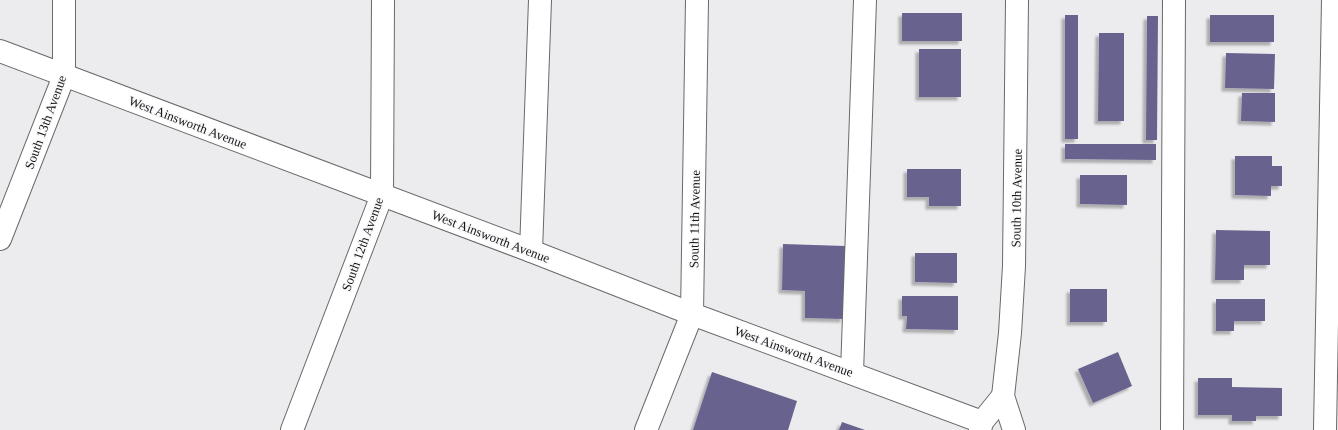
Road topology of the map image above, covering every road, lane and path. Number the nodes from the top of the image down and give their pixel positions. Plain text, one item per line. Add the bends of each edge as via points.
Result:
1 (64, 0) edge
2 (383, 0) edge
3 (540, 0) edge
4 (697, 0) edge
5 (865, 0) edge
6 (1017, 0) edge
7 (1174, 0) edge
8 (1333, 0) edge
9 (0, 51) edge
10 (64, 76) junction
11 (382, 195) junction
12 (0, 239) edge
13 (531, 252) junction
14 (692, 314) junction
15 (852, 373) junction
16 (1003, 396) junction
17 (981, 426) edge
18 (292, 430) edge
19 (646, 430) edge
20 (1004, 430) edge
21 (1014, 430) edge
22 (1172, 430) edge
23 (1325, 430) edge

1 - 10 street, South 13th Avenue
2 - 11 street, South 12th Avenue
3 - 13 street
4 - 14 street, South 11th Avenue
5 - 15 street
6 - 16 street, South 10th Avenue via 1014,266 1011,326
7 - 22 street
8 - 23 street
9 - 10 street, West Ainsworth Avenue
10 - 11 street, West Ainsworth Avenue
10 - 12 street, South 13th Avenue
11 - 13 street, West Ainsworth Avenue
11 - 18 street, South 12th Avenue
13 - 14 street, West Ainsworth Avenue
14 - 15 street, West Ainsworth Avenue
14 - 19 street, South 11th Avenue
15 - 17 street, West Ainsworth Avenue
16 - 17 street
16 - 21 street, South 10th Avenue
17 - 20 street, West Ainsworth Avenue

